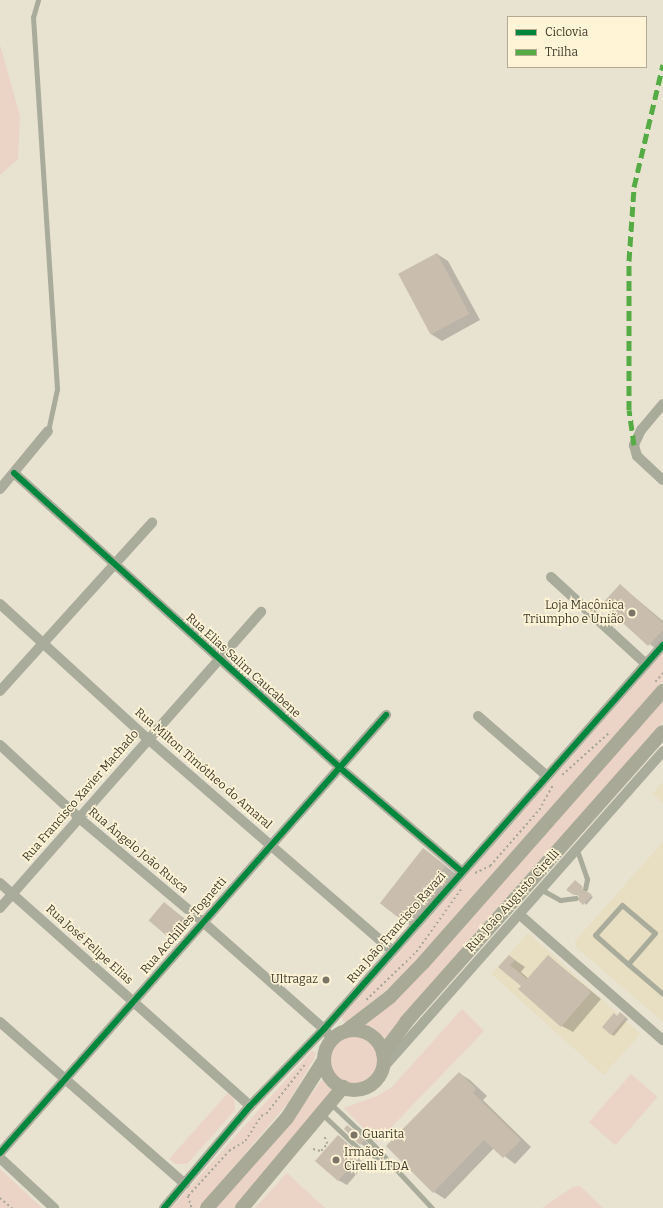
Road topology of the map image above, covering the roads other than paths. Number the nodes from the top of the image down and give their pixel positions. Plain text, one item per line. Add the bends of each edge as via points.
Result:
1 (38, 0) edge
2 (663, 404) edge
3 (48, 431) joint
4 (14, 473) junction
5 (663, 480) edge
6 (0, 489) edge
7 (152, 523) dead end
8 (114, 564) junction
9 (552, 577) dead end
10 (0, 604) edge
11 (261, 612) dead end
12 (43, 643) junction
13 (663, 645) edge
14 (219, 659) junction
15 (646, 664) junction
16 (658, 688) edge
17 (0, 691) edge
18 (386, 715) dead end
19 (478, 716) dead end
20 (663, 732) edge
21 (148, 739) junction
22 (0, 745) edge
23 (663, 751) edge
24 (339, 767) junction
25 (552, 777) junction
26 (79, 818) junction
27 (270, 845) junction
28 (577, 850) junction
29 (460, 871) junction
30 (0, 883) edge
31 (585, 889) dead end
32 (542, 890) junction
33 (12, 894) junction
34 (576, 898) dead end
35 (0, 908) edge
36 (520, 915) junction
37 (203, 922) junction
38 (392, 950) junction
39 (628, 964) junction
40 (663, 994) edge
41 (133, 1001) junction
42 (0, 1022) edge
43 (347, 1030) junction
44 (328, 1034) junction
45 (663, 1040) edge
46 (383, 1053) junction
47 (324, 1060) junction
48 (383, 1068) junction
49 (65, 1080) junction
50 (343, 1087) junction
51 (250, 1106) junction
52 (326, 1109) junction
53 (0, 1153) edge
54 (0, 1158) edge
55 (385, 1160) junction
56 (186, 1187) junction
57 (54, 1208) edge
58 (164, 1208) edge
59 (207, 1208) edge
60 (242, 1208) edge
61 (432, 1208) edge

1 - 3 lane via 33,17 57,389
2 - 5 street via 641,430 634,445 637,456
3 - 4 street
4 - 6 street
4 - 8 street, Rua Elias Salim Caucabene
7 - 8 street
8 - 12 street
8 - 14 street, Rua Elias Salim Caucabene
9 - 15 street
10 - 12 street, Rua Milton Timótheo do Amaral
11 - 14 street, Rua Francisco Xavier Machado
12 - 17 street
12 - 21 street, Rua Milton Timótheo do Amaral
13 - 15 street, Rua João Francisco Ravazi
14 - 21 street, Rua Francisco Xavier Machado
14 - 24 street, Rua Elias Salim Caucabene
15 - 25 street, Rua João Francisco Ravazi
16 - 43 main road via 423,963 390,998
18 - 24 street, Rua Acchilles Tognetti
19 - 25 street
20 - 46 main road via 406,1022
21 - 26 street, Rua Francisco Xavier Machado
21 - 27 street, Rua Milton Timótheo do Amaral
22 - 26 street, Rua Ângelo João Rusca
23 - 28 street, Rua João Augusto Cirelli
24 - 27 street, Rua Acchilles Tognetti
24 - 29 street, Rua Elias Salim Caucabene
25 - 29 street, Rua João Francisco Ravazi
26 - 33 street, Rua Francisco Xavier Machado
26 - 37 street, Rua Ângelo João Rusca
27 - 37 street, Rua Acchilles Tognetti
27 - 38 street, Rua Milton Timótheo do Amaral
28 - 31 lane via 587,879
28 - 32 street, Rua João Augusto Cirelli
29 - 38 street, Rua João Francisco Ravazi
30 - 33 street, Rua José Felipe Elias
32 - 34 lane via 560,900
32 - 36 street, Rua João Augusto Cirelli
33 - 35 street, Rua Francisco Xavier Machado
33 - 41 street, Rua José Felipe Elias
36 - 45 street
36 - 48 street, Rua João Augusto Cirelli
37 - 41 street, Rua Acchilles Tognetti
37 - 44 street, Rua Ângelo João Rusca
38 - 44 street, Rua João Francisco Ravazi
39 - 39 lane via 595,935 622,905 655,933
39 - 40 lane
41 - 49 street, Rua Acchilles Tognetti
41 - 51 street, Rua José Felipe Elias
42 - 49 street
43 - 44 main road
43 - 46 main road via 366,1032 380,1045
44 - 47 main road
44 - 51 street, Rua João Francisco Ravazi
46 - 48 main road
47 - 50 main road via 329,1077
47 - 59 main road via 286,1118
48 - 50 main road via 378,1077 363,1088
49 - 53 street, Rua Acchilles Tognetti
49 - 56 street
50 - 52 main road
51 - 56 street, Rua João Francisco Ravazi
52 - 55 lane via 368,1139
52 - 55 lane via 360,1150
52 - 60 main road
54 - 57 street
55 - 61 lane
56 - 58 street, Rua João Francisco Ravazi

